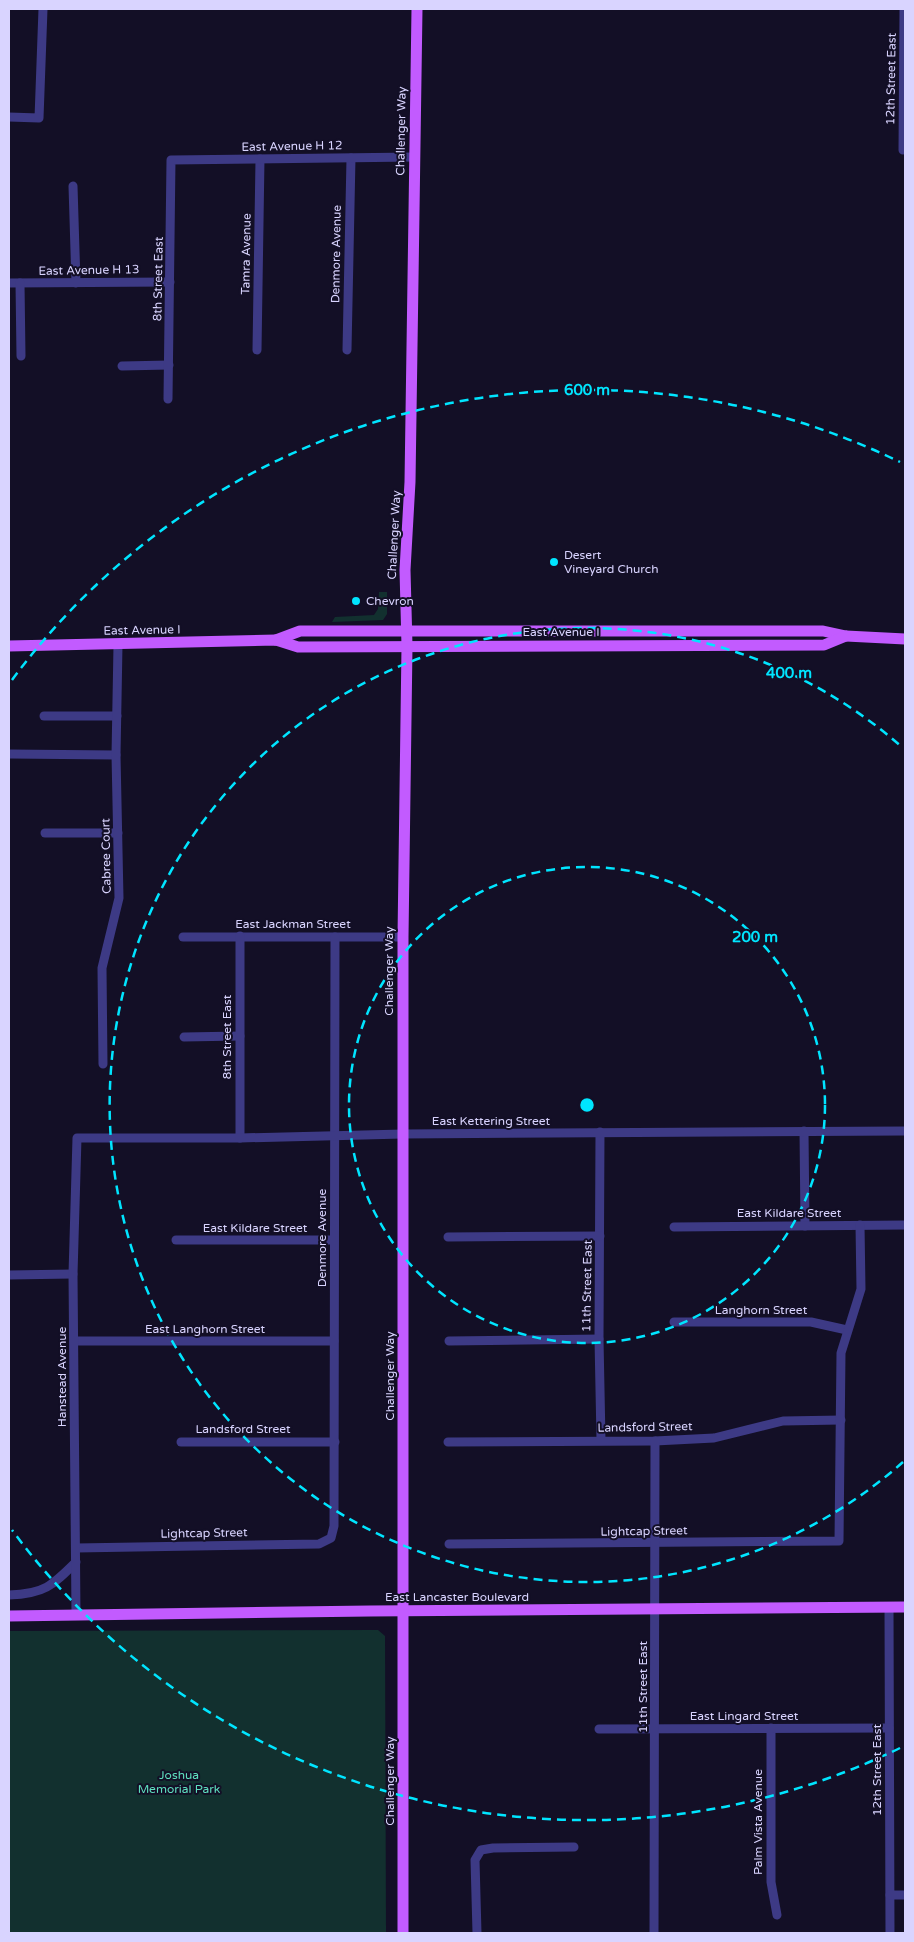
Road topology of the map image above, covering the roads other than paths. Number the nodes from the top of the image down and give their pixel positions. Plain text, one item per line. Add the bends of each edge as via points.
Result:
1 (43, 9) edge
2 (417, 9) edge
3 (904, 9) edge
4 (905, 24) edge
5 (904, 87) edge
6 (9, 117) edge
7 (903, 150) dead end
8 (414, 157) junction
9 (351, 158) junction
10 (260, 159) junction
11 (171, 160) joint
12 (73, 186) dead end
13 (170, 282) junction
14 (9, 283) edge
15 (20, 283) junction
16 (76, 283) junction
17 (257, 350) dead end
18 (347, 350) dead end
19 (21, 356) dead end
20 (169, 365) junction
21 (122, 366) dead end
22 (168, 399) dead end
23 (674, 631) junction
24 (406, 632) junction
25 (846, 636) junction
26 (905, 639) edge
27 (276, 640) junction
28 (118, 645) junction
29 (674, 645) junction
30 (9, 646) edge
31 (407, 646) junction
32 (44, 716) dead end
33 (117, 716) junction
34 (9, 754) edge
35 (116, 755) junction
36 (45, 833) dead end
37 (118, 833) junction
38 (240, 936) junction
39 (183, 937) dead end
40 (335, 937) junction
41 (403, 938) junction
42 (240, 1036) junction
43 (184, 1037) dead end
44 (102, 1064) dead end
45 (804, 1131) junction
46 (905, 1131) edge
47 (600, 1132) junction
48 (403, 1134) junction
49 (333, 1135) junction
50 (77, 1138) joint
51 (240, 1138) junction
52 (860, 1225) junction
53 (905, 1225) edge
54 (805, 1226) junction
55 (674, 1227) dead end
56 (600, 1236) junction
57 (448, 1237) dead end
58 (176, 1240) dead end
59 (334, 1240) junction
60 (73, 1274) junction
61 (9, 1275) edge
62 (674, 1322) dead end
63 (847, 1330) junction
64 (599, 1339) junction
65 (334, 1340) junction
66 (449, 1340) dead end
67 (75, 1342) junction
68 (841, 1420) junction
69 (601, 1440) junction
70 (655, 1440) junction
71 (181, 1442) dead end
72 (335, 1442) junction
73 (448, 1442) dead end
74 (331, 1538) joint
75 (655, 1543) junction
76 (449, 1544) dead end
77 (76, 1548) junction
78 (76, 1562) junction
79 (9, 1595) edge
80 (905, 1607) edge
81 (890, 1608) junction
82 (655, 1609) junction
83 (404, 1611) junction
84 (76, 1615) junction
85 (9, 1616) edge
86 (655, 1728) junction
87 (770, 1728) junction
88 (890, 1728) junction
89 (599, 1729) dead end
90 (574, 1847) dead end
91 (890, 1895) junction
92 (905, 1895) edge
93 (777, 1915) dead end
94 (404, 1933) edge
95 (477, 1933) edge
96 (654, 1933) edge
97 (890, 1933) edge

1 - 6 street via 39,118
2 - 8 main road, Challenger Way
3 - 4 street, 12th Street East
4 - 5 street, 12th Street East
5 - 7 street, 12th Street East
8 - 9 street, East Avenue H 12
8 - 24 main road, Challenger Way
9 - 10 street, East Avenue H 12
9 - 18 street, Denmore Avenue
10 - 11 street, East Avenue H 12
10 - 17 street, Tamra Avenue
11 - 13 street, 8th Street East
12 - 16 street
13 - 16 street, East Avenue H 13
13 - 20 street, 8th Street East
14 - 15 street, East Avenue H 13
15 - 16 street, East Avenue H 13
15 - 19 street
20 - 21 street
20 - 22 street, 8th Street East
23 - 24 main road, East Avenue I
23 - 25 main road, East Avenue I via 823,631
23 - 29 main road
24 - 27 main road, East Avenue I via 300,631
24 - 31 main road, Challenger Way
25 - 26 main road, East Avenue I
25 - 29 main road, East Avenue I via 824,645
27 - 28 main road, East Avenue I
27 - 31 main road, East Avenue I via 298,647
28 - 30 main road, East Avenue I
28 - 33 street, Cabree Court
29 - 31 main road, East Avenue I
31 - 41 main road, Challenger Way
32 - 33 street
33 - 35 street, Cabree Court
34 - 35 street
35 - 37 street, Cabree Court
36 - 37 street
37 - 44 street, Cabree Court via 119,898 102,968
38 - 39 street, East Jackman Street
38 - 40 street, East Jackman Street
38 - 42 street, 8th Street East
40 - 41 street, East Jackman Street
40 - 49 street, Denmore Avenue
41 - 48 main road, Challenger Way
42 - 43 street
42 - 51 street, 8th Street East
45 - 46 street, East Kettering Street
45 - 47 street, East Kettering Street
45 - 54 street
47 - 48 street, East Kettering Street
47 - 56 street, 11th Street East
48 - 49 street, East Kettering Street
48 - 83 main road, Challenger Way
49 - 51 street, East Kettering Street
49 - 59 street, Denmore Avenue
50 - 51 street, East Kettering Street
50 - 60 street, Hanstead Avenue
52 - 53 street, East Kildare Street
52 - 54 street, East Kildare Street
52 - 63 street via 861,1289
54 - 55 street, East Kildare Street
56 - 57 street
56 - 64 street, 11th Street East
58 - 59 street, East Kildare Street
59 - 65 street, Denmore Avenue
60 - 61 street
60 - 67 street, Hanstead Avenue
62 - 63 street, Langhorn Street via 812,1322
63 - 68 street via 841,1353
64 - 66 street
64 - 69 street, 11th Street East
65 - 67 street, East Langhorn Street
65 - 72 street, Denmore Avenue
67 - 77 street, Hanstead Avenue
68 - 70 street, Landsford Street via 783,1421 714,1438
68 - 75 street, Lightcap Street via 839,1540
69 - 70 street, Landsford Street
69 - 73 street, Landsford Street
70 - 75 street, 11th Street East
71 - 72 street, Landsford Street
72 - 74 street, Denmore Avenue
74 - 77 street, Lightcap Street via 320,1544
75 - 76 street, Lightcap Street
75 - 82 street, 11th Street East
77 - 78 street, Hanstead Avenue
78 - 79 street via 49,1587 25,1595
78 - 84 street, Hanstead Avenue
80 - 81 main road, East Lancaster Boulevard
81 - 82 main road, East Lancaster Boulevard
81 - 88 street, 12th Street East
82 - 83 main road, East Lancaster Boulevard
82 - 86 street, 11th Street East
83 - 84 main road, East Lancaster Boulevard
83 - 94 main road, Challenger Way
84 - 85 main road, East Lancaster Boulevard
86 - 87 street, East Lingard Street
86 - 89 street, East Lingard Street
86 - 96 street, 11th Street East
87 - 88 street, East Lingard Street
87 - 93 street, Palm Vista Avenue via 771,1882
88 - 91 street, 12th Street East
90 - 95 street via 481,1850 475,1860
91 - 92 street
91 - 97 street, 12th Street East

